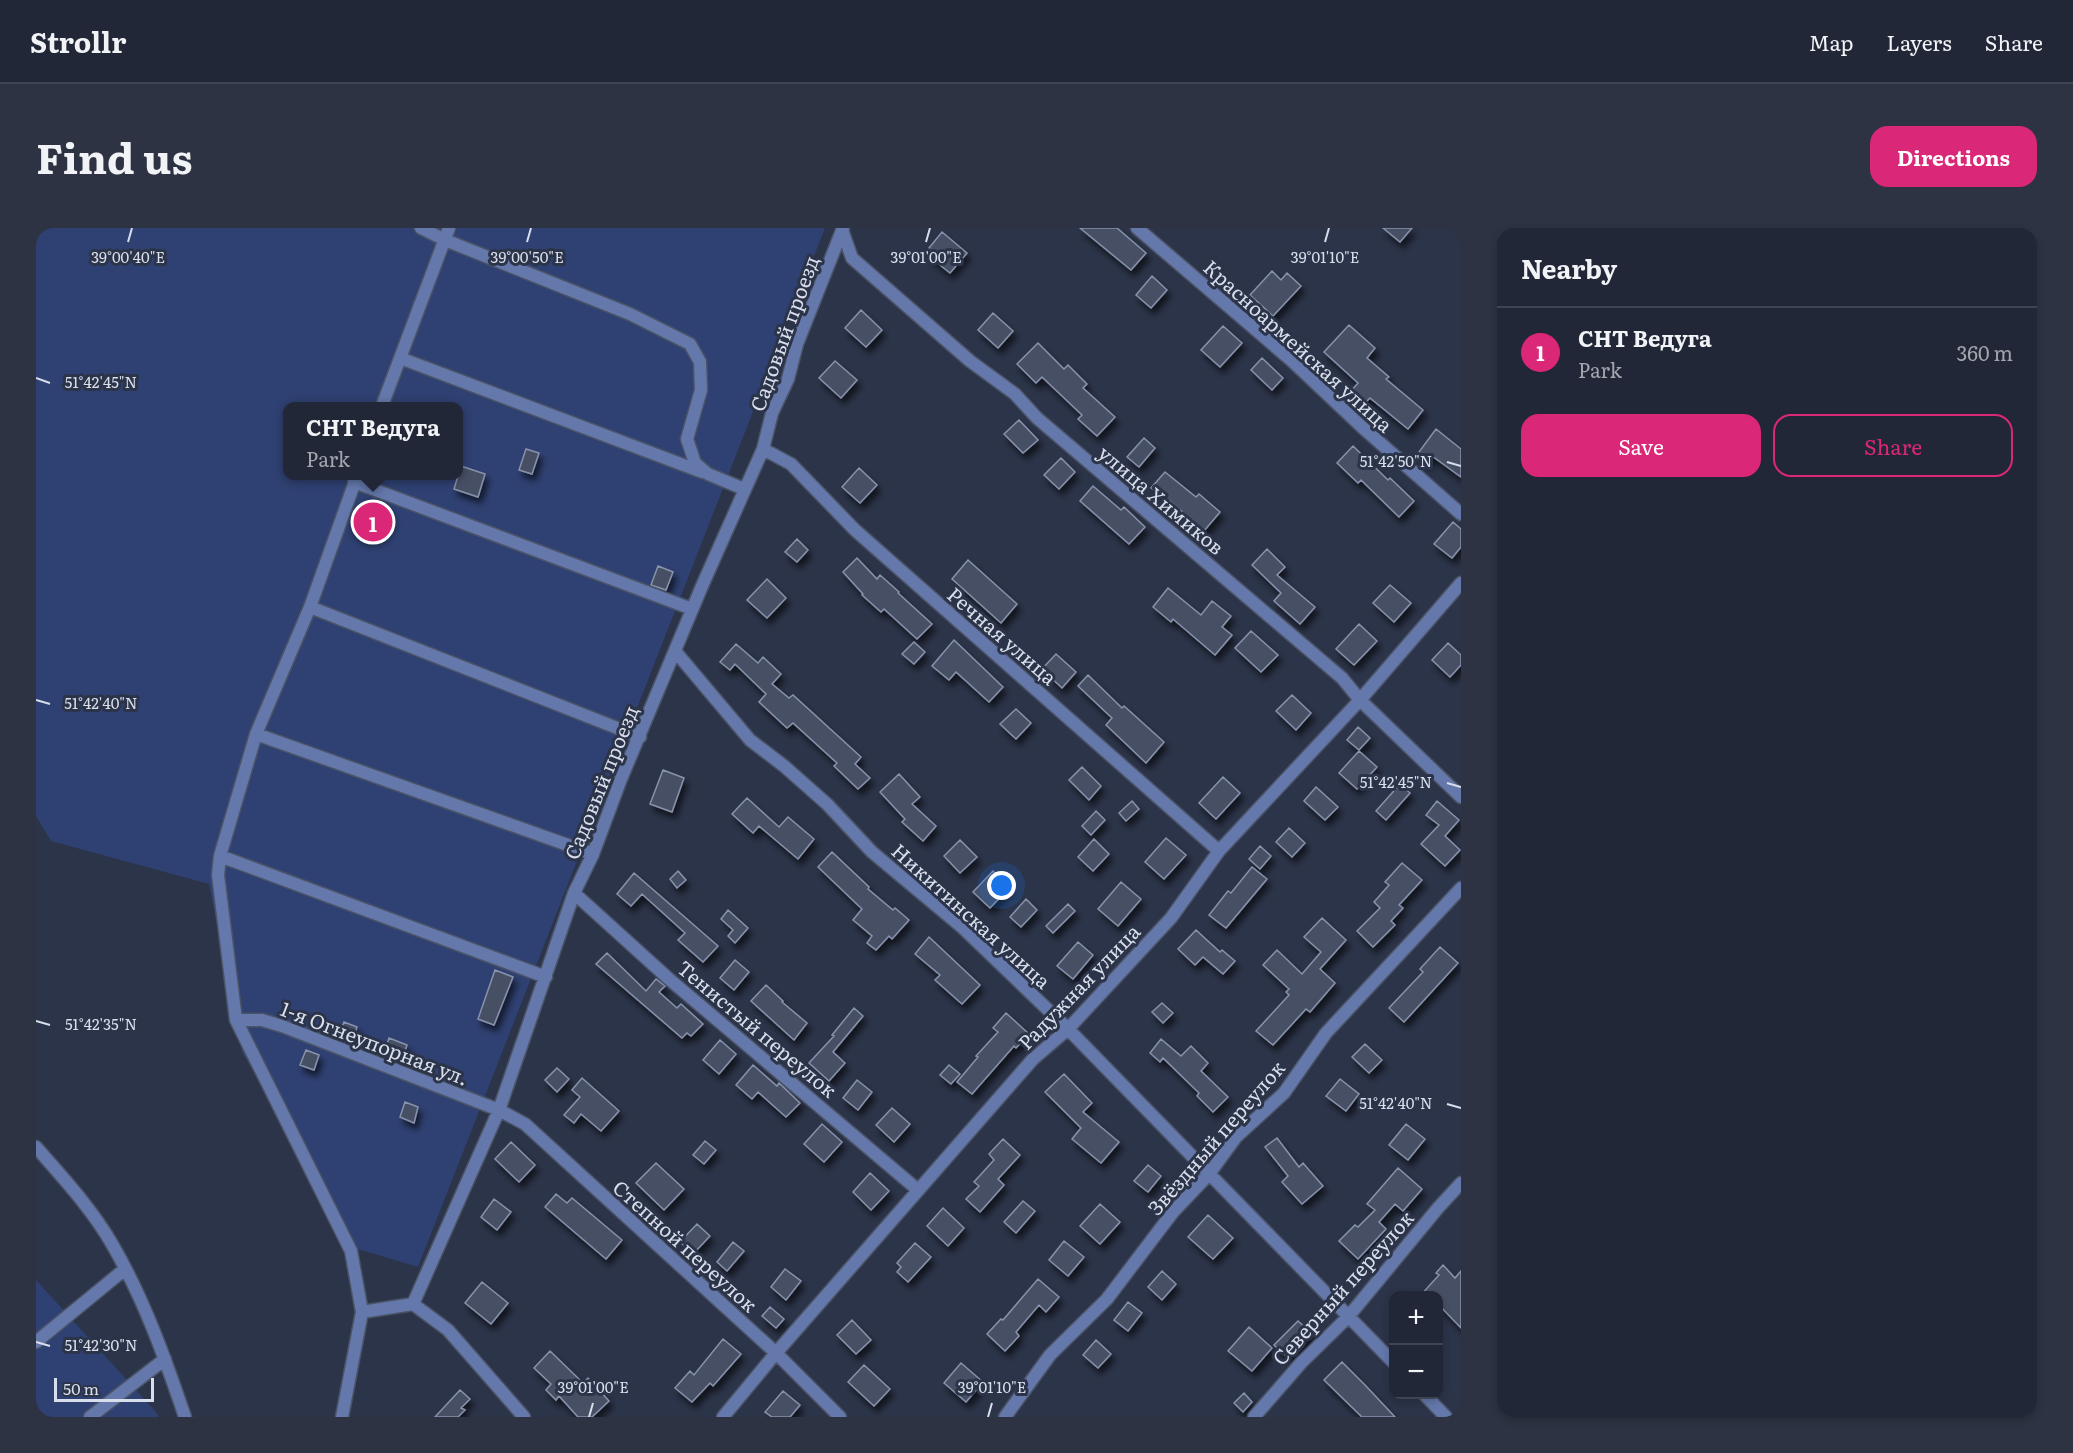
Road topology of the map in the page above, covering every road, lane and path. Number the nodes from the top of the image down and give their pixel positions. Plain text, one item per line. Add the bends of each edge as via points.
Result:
1 (421, 228) edge
2 (1137, 228) edge
3 (842, 229) edge
4 (447, 234) edge
5 (400, 357) junction
6 (383, 402) edge
7 (763, 449) junction
8 (708, 474) junction
9 (356, 480) edge
10 (359, 480) edge
11 (744, 489) junction
12 (1461, 514) edge
13 (1461, 584) edge
14 (310, 607) junction
15 (692, 609) junction
16 (675, 651) junction
17 (1360, 700) junction
18 (256, 734) junction
19 (640, 737) junction
20 (1461, 797) edge
21 (1219, 851) junction
22 (593, 854) junction
23 (220, 856) junction
24 (1461, 888) edge
25 (574, 893) junction
26 (546, 977) junction
27 (236, 1020) junction
28 (1068, 1029) junction
29 (499, 1110) junction
30 (36, 1147) edge
31 (1209, 1174) junction
32 (1461, 1184) edge
33 (918, 1190) junction
34 (125, 1269) junction
35 (413, 1304) junction
36 (362, 1312) junction
37 (1348, 1317) junction
38 (36, 1341) edge
39 (776, 1353) junction
40 (1389, 1358) edge
41 (165, 1359) junction
42 (1428, 1399) edge
43 (90, 1417) edge
44 (185, 1417) edge
45 (342, 1417) edge
46 (524, 1417) edge
47 (723, 1417) edge
48 (840, 1417) edge
49 (1005, 1417) edge
50 (1254, 1417) edge
51 (1446, 1417) edge

1 - 4 street
2 - 12 street, Красноармейская улица
3 - 7 street, Садовый проезд via 772,413
3 - 17 street, улица Химиков via 852,258 1342,678
4 - 5 street
4 - 8 street via 690,344 700,362 701,390 687,439 695,463
5 - 6 street
5 - 8 street
7 - 11 street, Садовый проезд
7 - 21 street, Речная улица via 791,464 855,530
8 - 11 street
9 - 14 street
10 - 15 street
11 - 15 street, Садовый проезд
13 - 17 street, Радужная улица
14 - 18 street
14 - 19 street
15 - 16 street, Садовый проезд
16 - 19 street, Садовый проезд
16 - 28 street, Никитинская улица via 750,740 827,804 873,852 963,928
17 - 20 street, улица Химиков
17 - 21 street, Радужная улица
18 - 22 street
18 - 23 street
19 - 22 street, Садовый проезд
21 - 28 street, Радужная улица via 1171,918
22 - 25 street, Садовый проезд
23 - 26 street
23 - 27 street via 218,875
24 - 31 street, Звёздный переулок via 1326,1033 1284,1093 1236,1137
25 - 26 street, Садовый проезд
25 - 33 street, Тенистый переулок via 669,979
26 - 29 street, Садовый проезд
27 - 29 street, 1-я Огнеупорная ул. via 262,1020 282,1026
27 - 36 street via 351,1251
28 - 31 street, Никитинская улица
28 - 33 street, Радужная улица via 1033,1059
29 - 35 street, Садовый проезд
29 - 39 street, Степной переулок via 525,1124
30 - 34 street via 82,1200
31 - 37 street, Никитинская улица
31 - 49 street, Звёздный переулок via 1173,1212 1107,1299 1050,1354
32 - 37 street, Северный переулок
33 - 39 street, Радужная улица
34 - 38 street
34 - 41 street
35 - 36 street
35 - 46 street via 448,1330
36 - 45 street
37 - 40 street, Никитинская улица
37 - 50 street, Северный переулок
39 - 47 street, Радужная улица
39 - 48 street, Степной переулок
41 - 43 street
41 - 44 street
42 - 51 street

